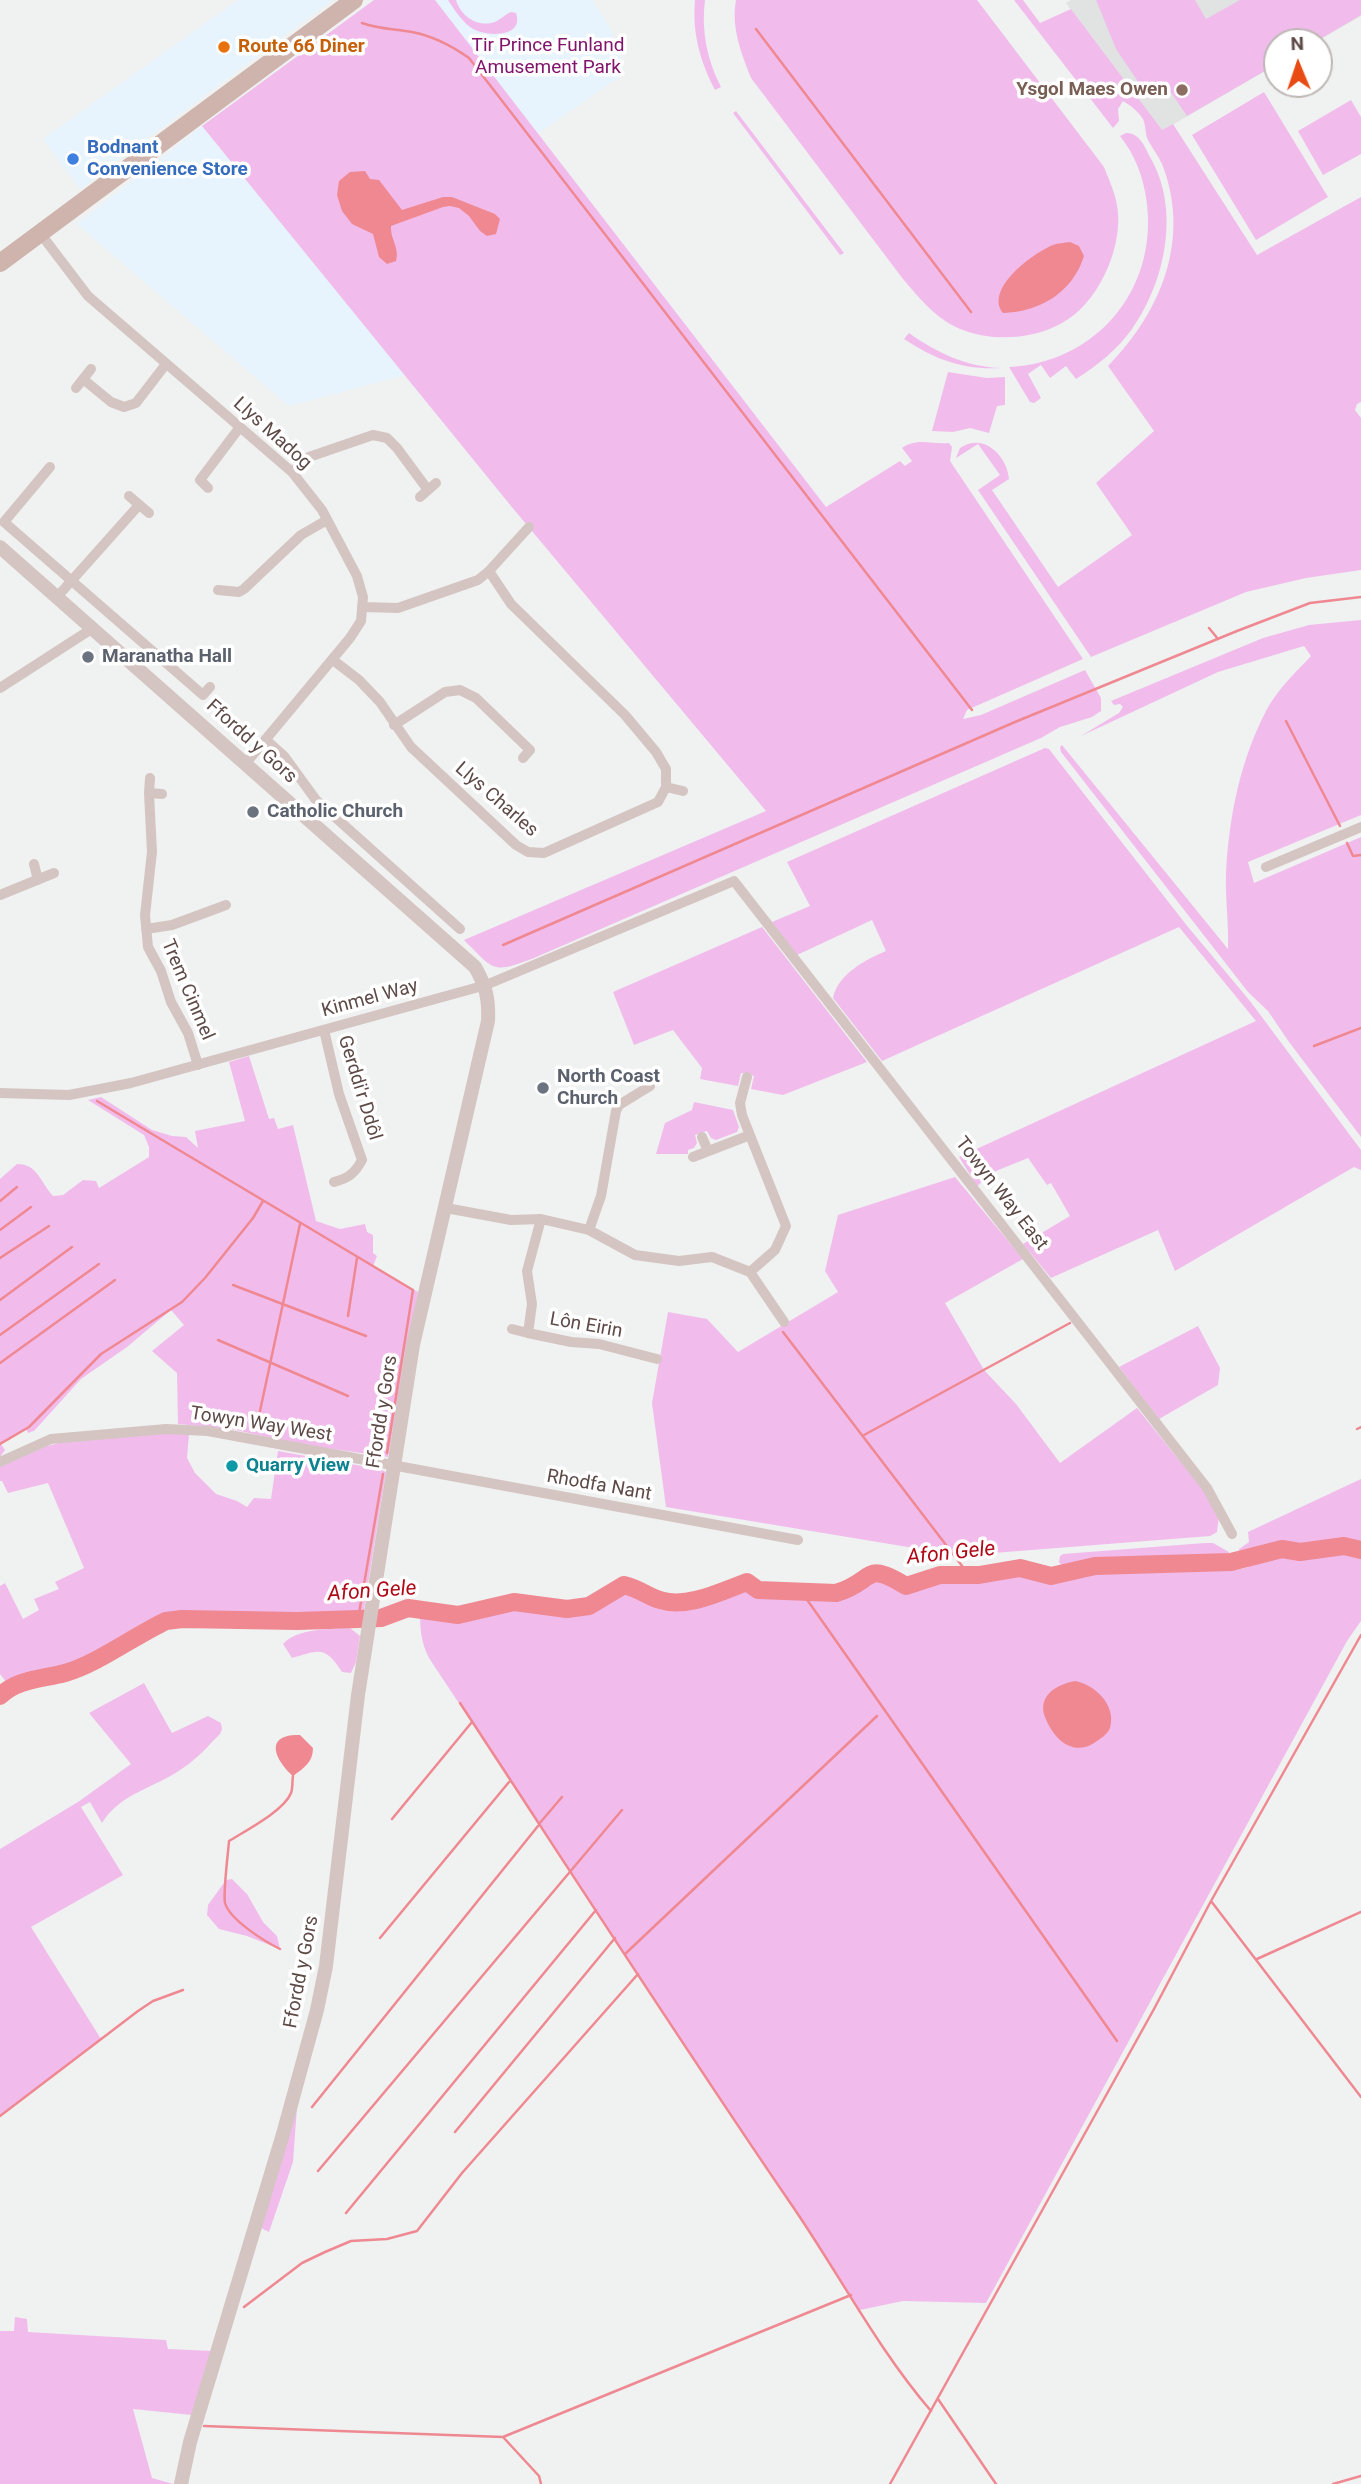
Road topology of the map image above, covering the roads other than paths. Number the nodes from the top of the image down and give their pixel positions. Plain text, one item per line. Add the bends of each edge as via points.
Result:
1 (351, 1) edge
2 (40, 233) junction
3 (0, 263) edge
4 (166, 364) junction
5 (91, 369) dead end
6 (83, 379) junction
7 (76, 388) dead end
8 (240, 427) junction
9 (50, 467) dead end
10 (292, 472) junction
11 (208, 488) dead end
12 (428, 490) dead end
13 (129, 495) dead end
14 (139, 505) junction
15 (149, 513) dead end
16 (327, 520) junction
17 (529, 527) dead end
18 (0, 547) edge
19 (489, 571) junction
20 (72, 581) junction
21 (244, 589) junction
22 (218, 590) dead end
23 (58, 597) junction
24 (250, 601) dead end
25 (362, 607) junction
26 (93, 628) junction
27 (333, 660) junction
28 (209, 687) dead end
29 (0, 688) edge
30 (394, 724) junction
31 (266, 740) junction
32 (523, 758) dead end
33 (246, 764) junction
34 (149, 778) dead end
35 (666, 787) junction
36 (683, 791) dead end
37 (149, 793) junction
38 (162, 794) dead end
39 (1361, 827) edge
40 (34, 864) dead end
41 (1266, 867) dead end
42 (54, 873) dead end
43 (38, 880) junction
44 (734, 881) joint
45 (0, 895) edge
46 (211, 895) dead end
47 (146, 929) junction
48 (460, 929) dead end
49 (486, 985) junction
50 (324, 1030) junction
51 (198, 1065) junction
52 (747, 1077) dead end
53 (650, 1086) dead end
54 (0, 1093) edge
55 (636, 1095) junction
56 (643, 1106) dead end
57 (750, 1135) junction
58 (702, 1137) dead end
59 (708, 1151) junction
60 (693, 1157) dead end
61 (334, 1182) dead end
62 (446, 1208) junction
63 (541, 1219) junction
64 (589, 1230) junction
65 (750, 1272) junction
66 (784, 1322) dead end
67 (512, 1329) dead end
68 (528, 1333) junction
69 (657, 1359) dead end
70 (0, 1462) edge
71 (394, 1466) junction
72 (1232, 1534) dead end
73 (798, 1540) dead end
74 (181, 2484) edge

1 - 2 main road
2 - 3 main road
2 - 4 street, Llys Madog via 88,296
4 - 6 street via 136,403 124,407
4 - 8 street, Llys Madog
5 - 6 street
6 - 7 street
8 - 10 street, Llys Madog
8 - 11 street via 200,480
9 - 20 street via 4,522
10 - 12 street via 309,457 373,435 387,438
10 - 16 street, Llys Madog
13 - 14 street
14 - 15 street
14 - 20 street
16 - 21 street via 301,535
16 - 25 street, Llys Madog via 357,576
17 - 19 street
18 - 23 street, Ffordd y Gors
19 - 25 street via 478,580 398,608
19 - 35 street via 511,604 625,715 656,752 666,769
20 - 23 street
20 - 28 street via 203,695
21 - 22 street
21 - 24 street
23 - 26 street, Ffordd y Gors
25 - 27 street via 361,621
26 - 29 street
26 - 33 street, Ffordd y Gors
27 - 30 street, Llys Charles via 380,702
27 - 31 street
30 - 32 street via 445,692 460,690 476,698 530,750
30 - 35 street, Llys Charles via 411,747 528,852 544,853 659,802
31 - 33 street
31 - 48 street via 284,756 316,800
33 - 49 street, Ffordd y Gors via 475,967
34 - 37 street, Trem Cinmel
35 - 36 street
37 - 38 street
37 - 47 street, Trem Cinmel via 152,852
39 - 41 street
40 - 43 street
42 - 43 street
43 - 45 street
44 - 49 street, Kinmel Way
44 - 72 street, Towyn Way East via 1207,1488
46 - 47 street, Trem Cinmel via 221,906 172,925
47 - 51 street, Trem Cinmel via 148,947
49 - 50 street, Kinmel Way
49 - 62 street, Ffordd y Gors via 488,1021
50 - 51 street, Kinmel Way
50 - 61 street, Gerddi'r Ddôl via 339,1094 362,1160 355,1172
51 - 54 street, Kinmel Way via 69,1095
52 - 57 street via 740,1103
53 - 55 street
55 - 56 street
55 - 64 street via 616,1111 601,1196
57 - 59 street
57 - 65 street via 786,1226 775,1250
58 - 59 street
59 - 60 street
62 - 63 street via 511,1220
62 - 71 street, Ffordd y Gors via 424,1290
63 - 64 street
63 - 68 street, Lôn Eirin via 527,1271 532,1304
64 - 65 street via 635,1255 679,1261 712,1257
65 - 66 street
67 - 68 street, Lôn Eirin
68 - 69 street, Lôn Eirin via 599,1344 636,1359
70 - 71 street, Towyn Way West via 51,1439 166,1429 208,1431
71 - 73 street, Rhodfa Nant
71 - 74 street, Ffordd y Gors via 358,1695 317,2010

